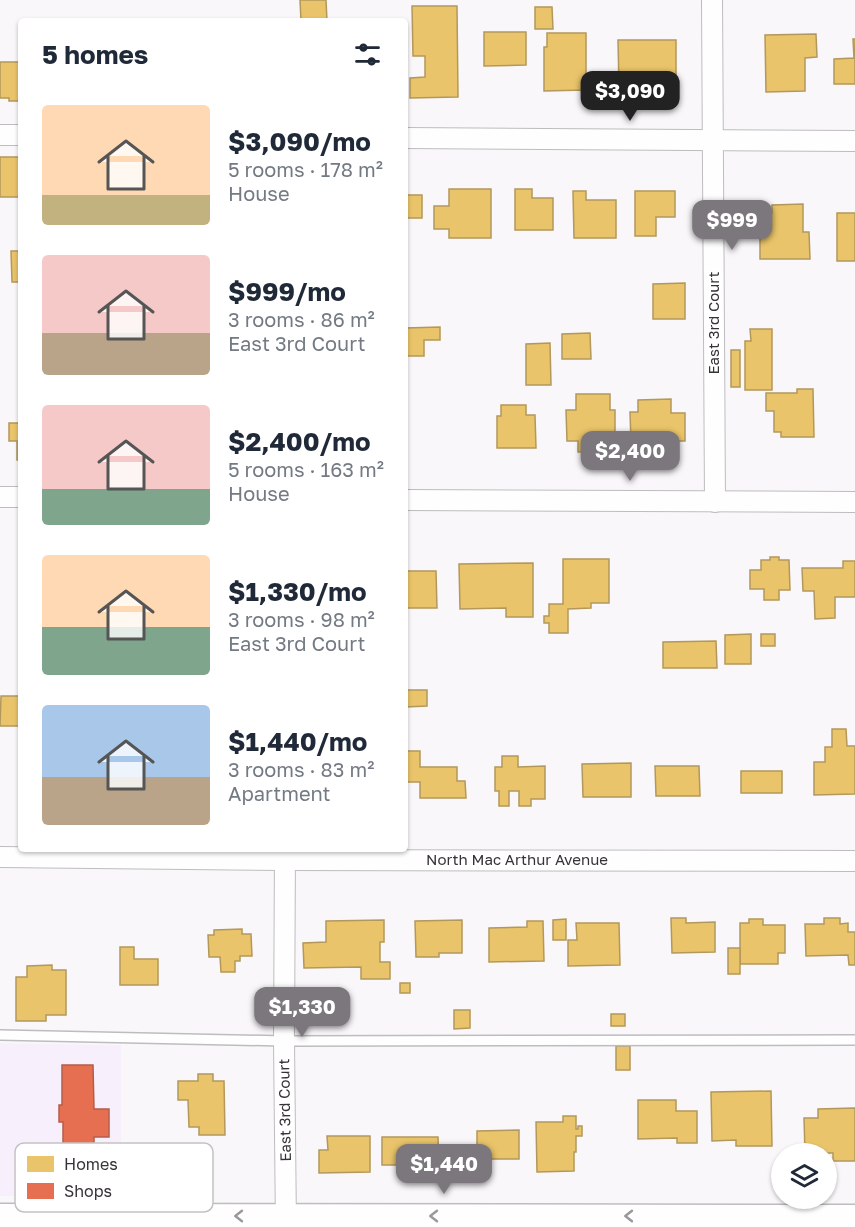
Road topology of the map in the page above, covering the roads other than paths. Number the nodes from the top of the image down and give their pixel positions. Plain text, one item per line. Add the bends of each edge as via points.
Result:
1 (712, 0) edge
2 (0, 135) edge
3 (18, 135) edge
4 (408, 138) edge
5 (712, 141) junction
6 (855, 141) edge
7 (0, 497) edge
8 (18, 497) edge
9 (408, 500) edge
10 (715, 501) junction
11 (855, 502) edge
12 (285, 854) edge
13 (0, 857) edge
14 (855, 861) edge
15 (0, 1035) edge
16 (284, 1041) junction
17 (855, 1041) edge
18 (0, 1216) edge
19 (855, 1217) edge
20 (286, 1221) edge

1 - 5 street, East 3rd Court
2 - 3 street
4 - 5 street
5 - 6 street
5 - 10 street, East 3rd Court
7 - 8 street
9 - 10 street
10 - 11 street
12 - 13 street, North Mac Arthur Avenue
12 - 14 street, North Mac Arthur Avenue
12 - 16 street, East 3rd Court
15 - 16 lane
16 - 17 lane
16 - 20 street, East 3rd Court
20 -> 18 street
19 -> 20 street

